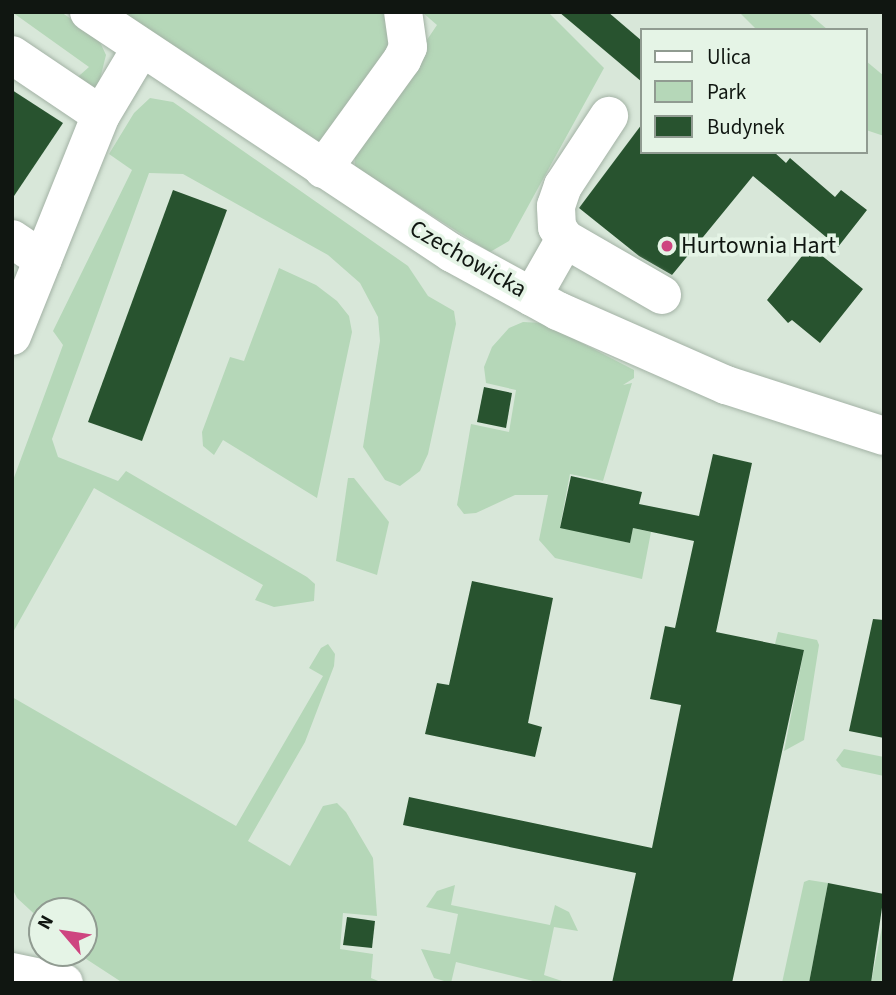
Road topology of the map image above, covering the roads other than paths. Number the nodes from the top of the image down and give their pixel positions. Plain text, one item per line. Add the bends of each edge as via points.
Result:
1 (89, 12) edge
2 (402, 12) edge
3 (141, 48) junction
4 (12, 55) edge
5 (101, 115) junction
6 (609, 116) dead end
7 (323, 169) junction
8 (565, 239) junction
9 (28, 250) edge
10 (662, 295) dead end
11 (532, 297) junction
12 (12, 336) edge
13 (884, 436) edge
14 (12, 972) edge
15 (64, 983) edge

1 - 3 street, Czechowicka
2 - 7 street via 408,47 402,60
3 - 5 street
3 - 7 street, Czechowicka
4 - 5 street
5 - 9 street
6 - 8 street via 563,186 556,206 557,227
7 - 11 street, Czechowicka via 452,253
8 - 10 street
8 - 11 street
9 - 12 street
11 - 13 street, Czechowicka via 714,381
14 - 15 street

